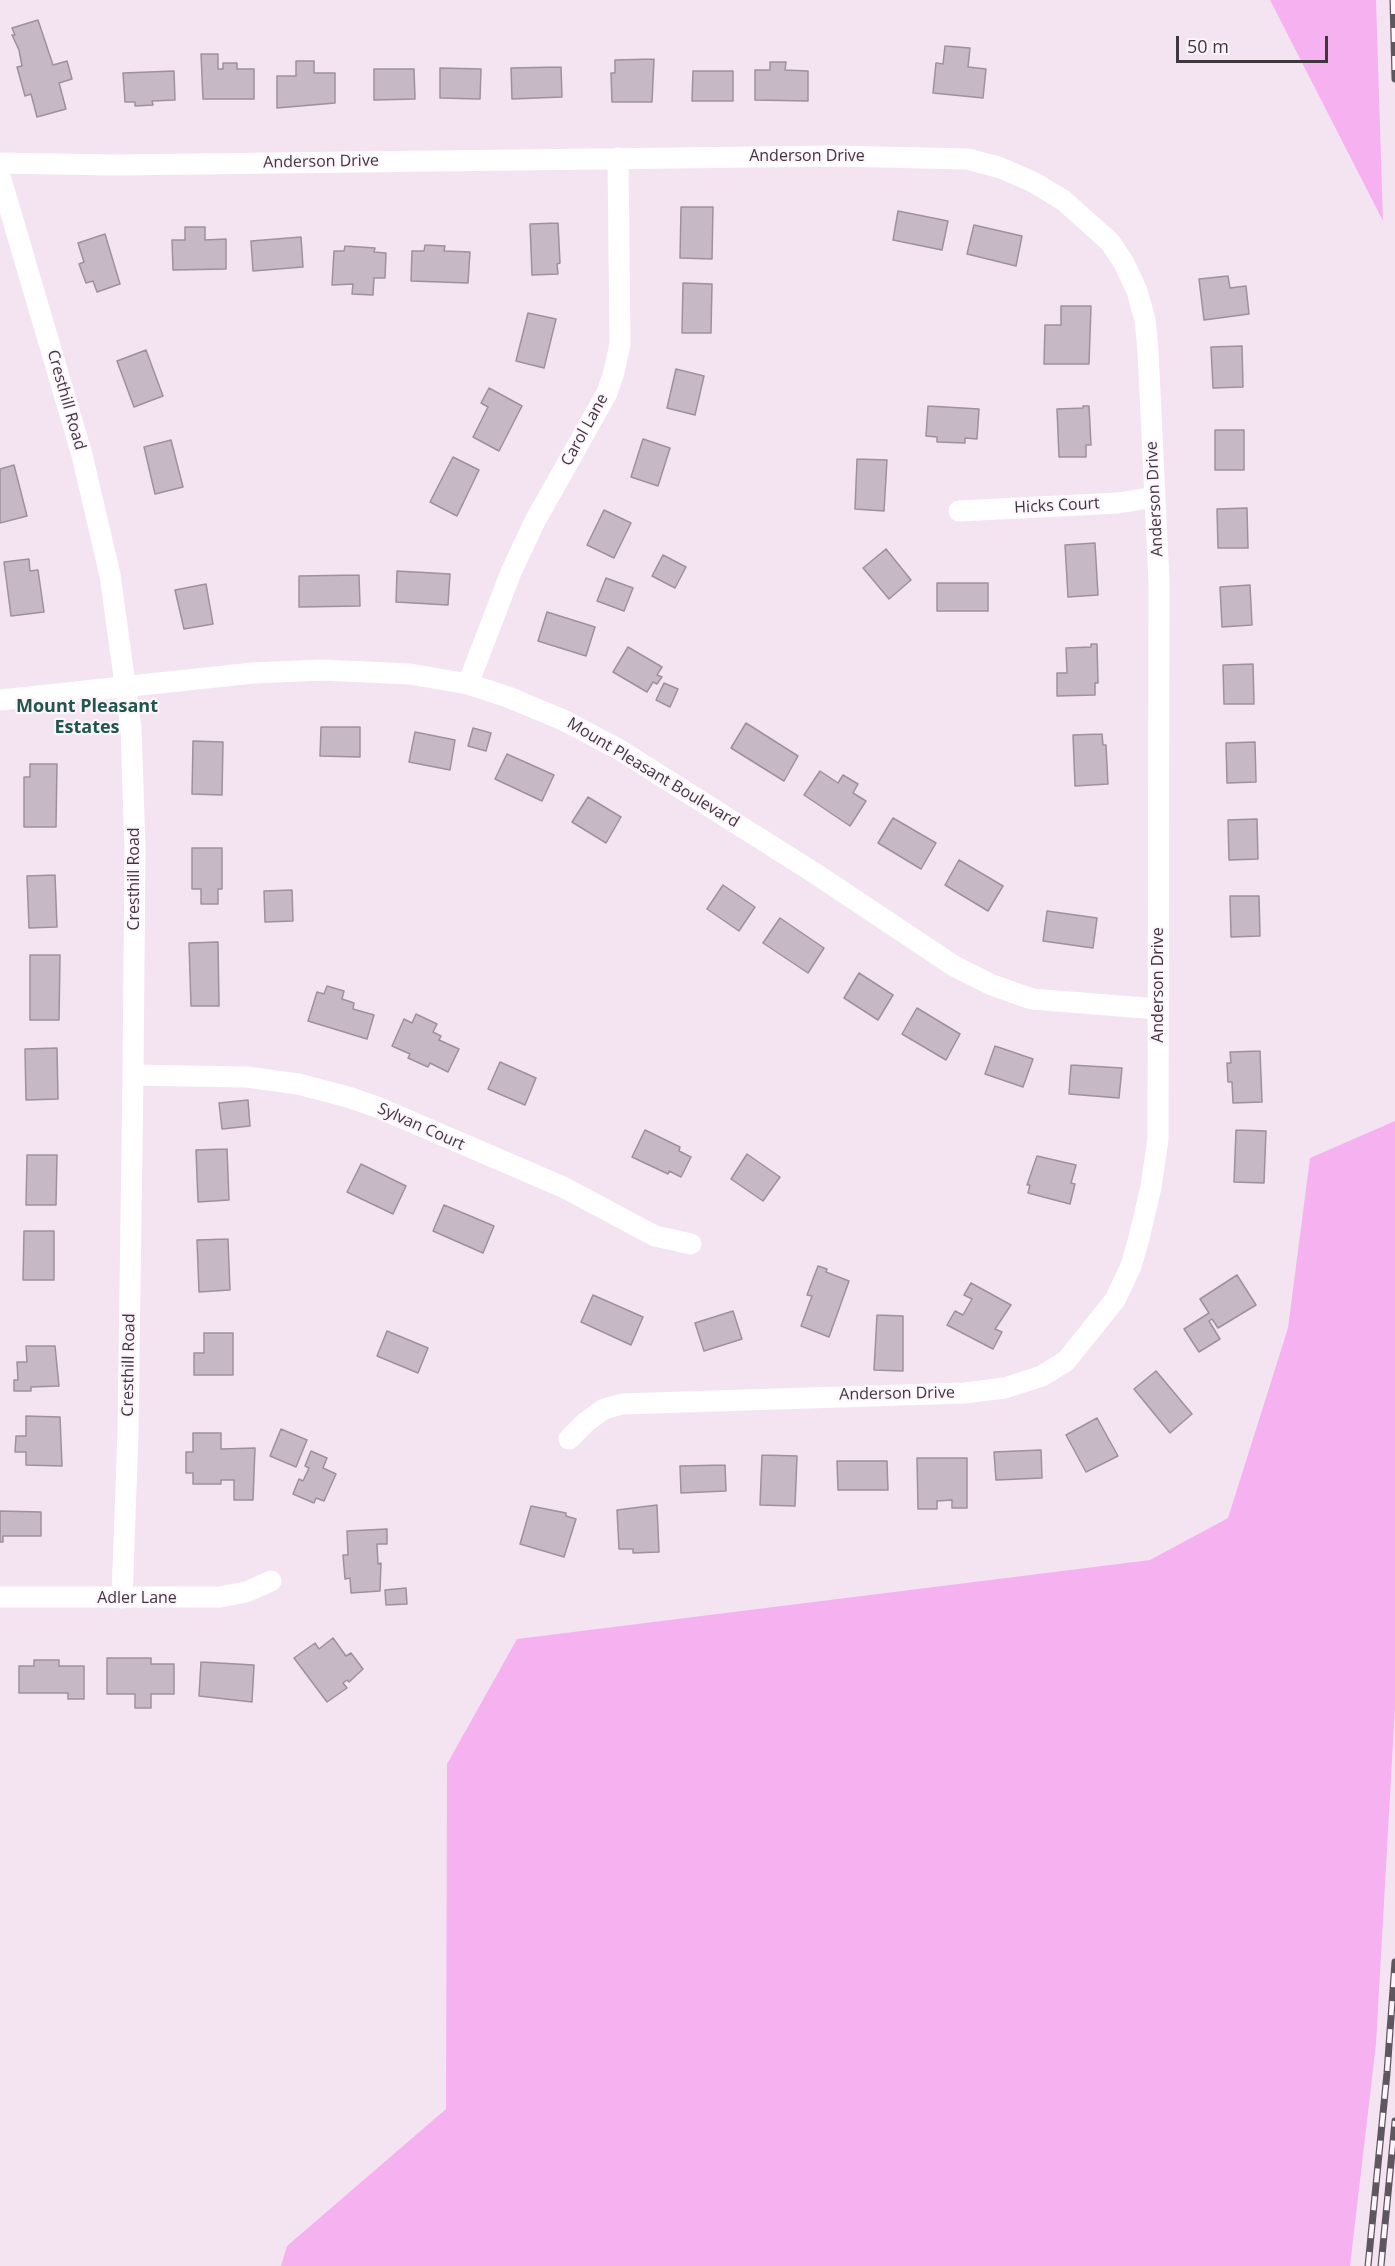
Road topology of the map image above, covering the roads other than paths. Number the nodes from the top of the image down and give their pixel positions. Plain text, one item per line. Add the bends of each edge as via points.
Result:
1 (618, 158) junction
2 (0, 163) edge
3 (0, 176) edge
4 (1155, 497) junction
5 (959, 511) dead end
6 (468, 684) junction
7 (127, 687) junction
8 (0, 700) edge
9 (1157, 1009) junction
10 (133, 1075) junction
11 (691, 1245) dead end
12 (569, 1439) dead end
13 (271, 1581) dead end
14 (0, 1597) edge
15 (122, 1598) junction

1 - 2 street, Anderson Drive
1 - 4 street, Anderson Drive via 968,159 1012,173 1063,200 1110,243 1137,291 1148,351
1 - 6 street, Carol Lane via 620,344 614,372 607,393 511,572
3 - 7 street, Cresthill Road via 82,455 110,575
4 - 5 street, Hicks Court via 1118,503
4 - 9 street, Anderson Drive via 1159,582
6 - 7 street, Mount Pleasant Boulevard via 410,674 322,670 253,673
6 - 9 street, Mount Pleasant Boulevard via 563,720 620,750 954,966 992,985 1032,999
7 - 8 street, Mount Pleasant Boulevard
7 - 10 street, Cresthill Road via 135,848
9 - 12 street, Anderson Drive via 1158,1139 1140,1238 1116,1300 1066,1361 1024,1383 964,1393 622,1404 604,1409
10 - 11 street, Sylvan Court via 247,1077 298,1084 348,1097 563,1187 655,1236
10 - 15 street, Cresthill Road
13 - 15 street, Adler Lane via 246,1592 220,1597
14 - 15 street, Adler Lane

